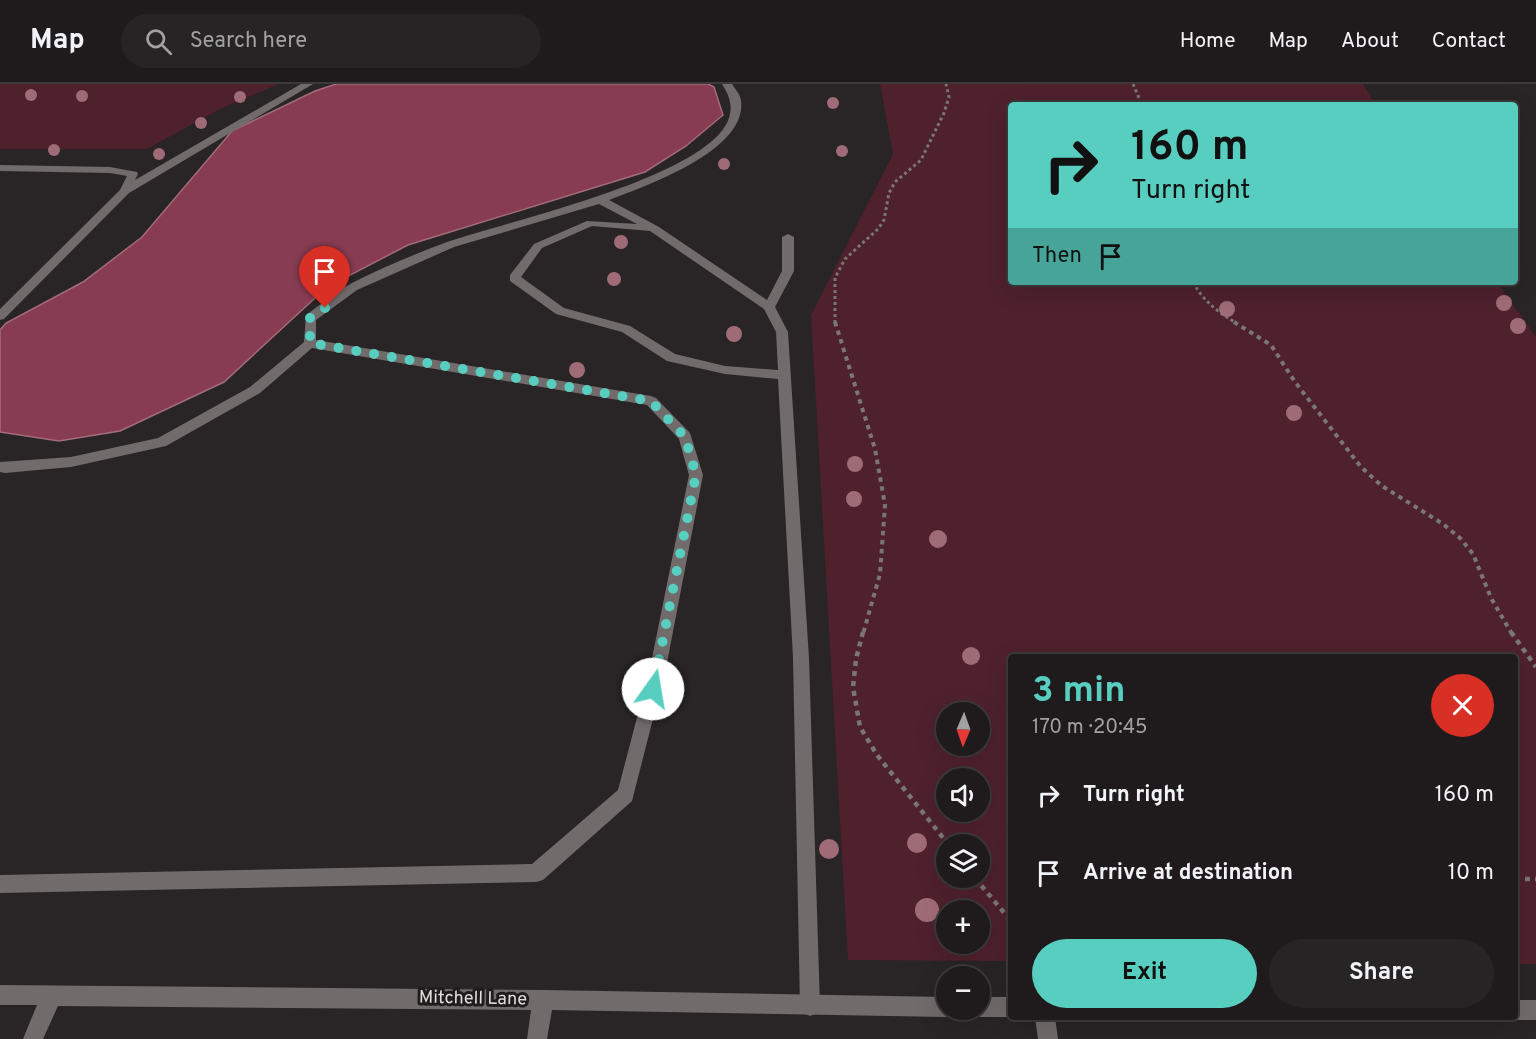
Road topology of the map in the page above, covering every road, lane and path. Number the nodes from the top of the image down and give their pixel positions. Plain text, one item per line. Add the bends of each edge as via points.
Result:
1 (308, 84) edge
2 (727, 84) edge
3 (946, 84) edge
4 (1133, 84) edge
5 (1141, 102) edge
6 (0, 168) edge
7 (125, 191) junction
8 (600, 200) junction
9 (655, 229) junction
10 (788, 237) dead end
11 (1195, 285) edge
12 (769, 307) junction
13 (0, 316) edge
14 (310, 343) junction
15 (783, 375) junction
16 (0, 467) edge
17 (1536, 667) edge
18 (940, 834) edge
19 (1518, 879) edge
20 (1536, 879) edge
21 (0, 884) edge
22 (983, 888) edge
23 (1008, 917) edge
24 (0, 995) edge
25 (52, 995) junction
26 (543, 1000) junction
27 (810, 1006) junction
28 (936, 1006) edge
29 (990, 1007) edge
30 (1008, 1007) edge
31 (1518, 1010) edge
32 (1536, 1010) edge
33 (1045, 1020) edge
34 (33, 1039) edge
35 (537, 1039) edge
36 (1048, 1039) edge

1 - 7 street
2 - 8 street via 736,101 732,123 717,140 681,167
3 - 18 path via 949,97 944,113 921,160 895,182 884,220 845,259 835,278 834,317 875,449 885,505 880,574 856,659 853,687 860,727 877,755
4 - 5 path
6 - 7 street via 133,174
7 - 13 street
8 - 9 street
8 - 14 street via 450,245 353,287 310,318
9 - 12 street
9 - 15 street via 591,223 538,246 514,278 560,311 626,329 671,358 725,370
10 - 12 street via 788,271
11 - 17 path via 1212,308 1271,345 1361,467 1382,486 1460,538 1473,554 1491,598
12 - 15 street via 782,332
14 - 16 street via 255,390 161,442 71,462
14 - 21 street via 651,401 685,437 696,475 658,668 626,795 536,873
15 - 27 street via 801,658
19 - 20 path
22 - 23 path
24 - 25 street, Mitchell Lane
25 - 26 street, Mitchell Lane
25 - 34 street
26 - 27 street, Mitchell Lane
26 - 35 street
27 - 28 street, Mitchell Lane
29 - 30 street
31 - 32 street
33 - 36 street

